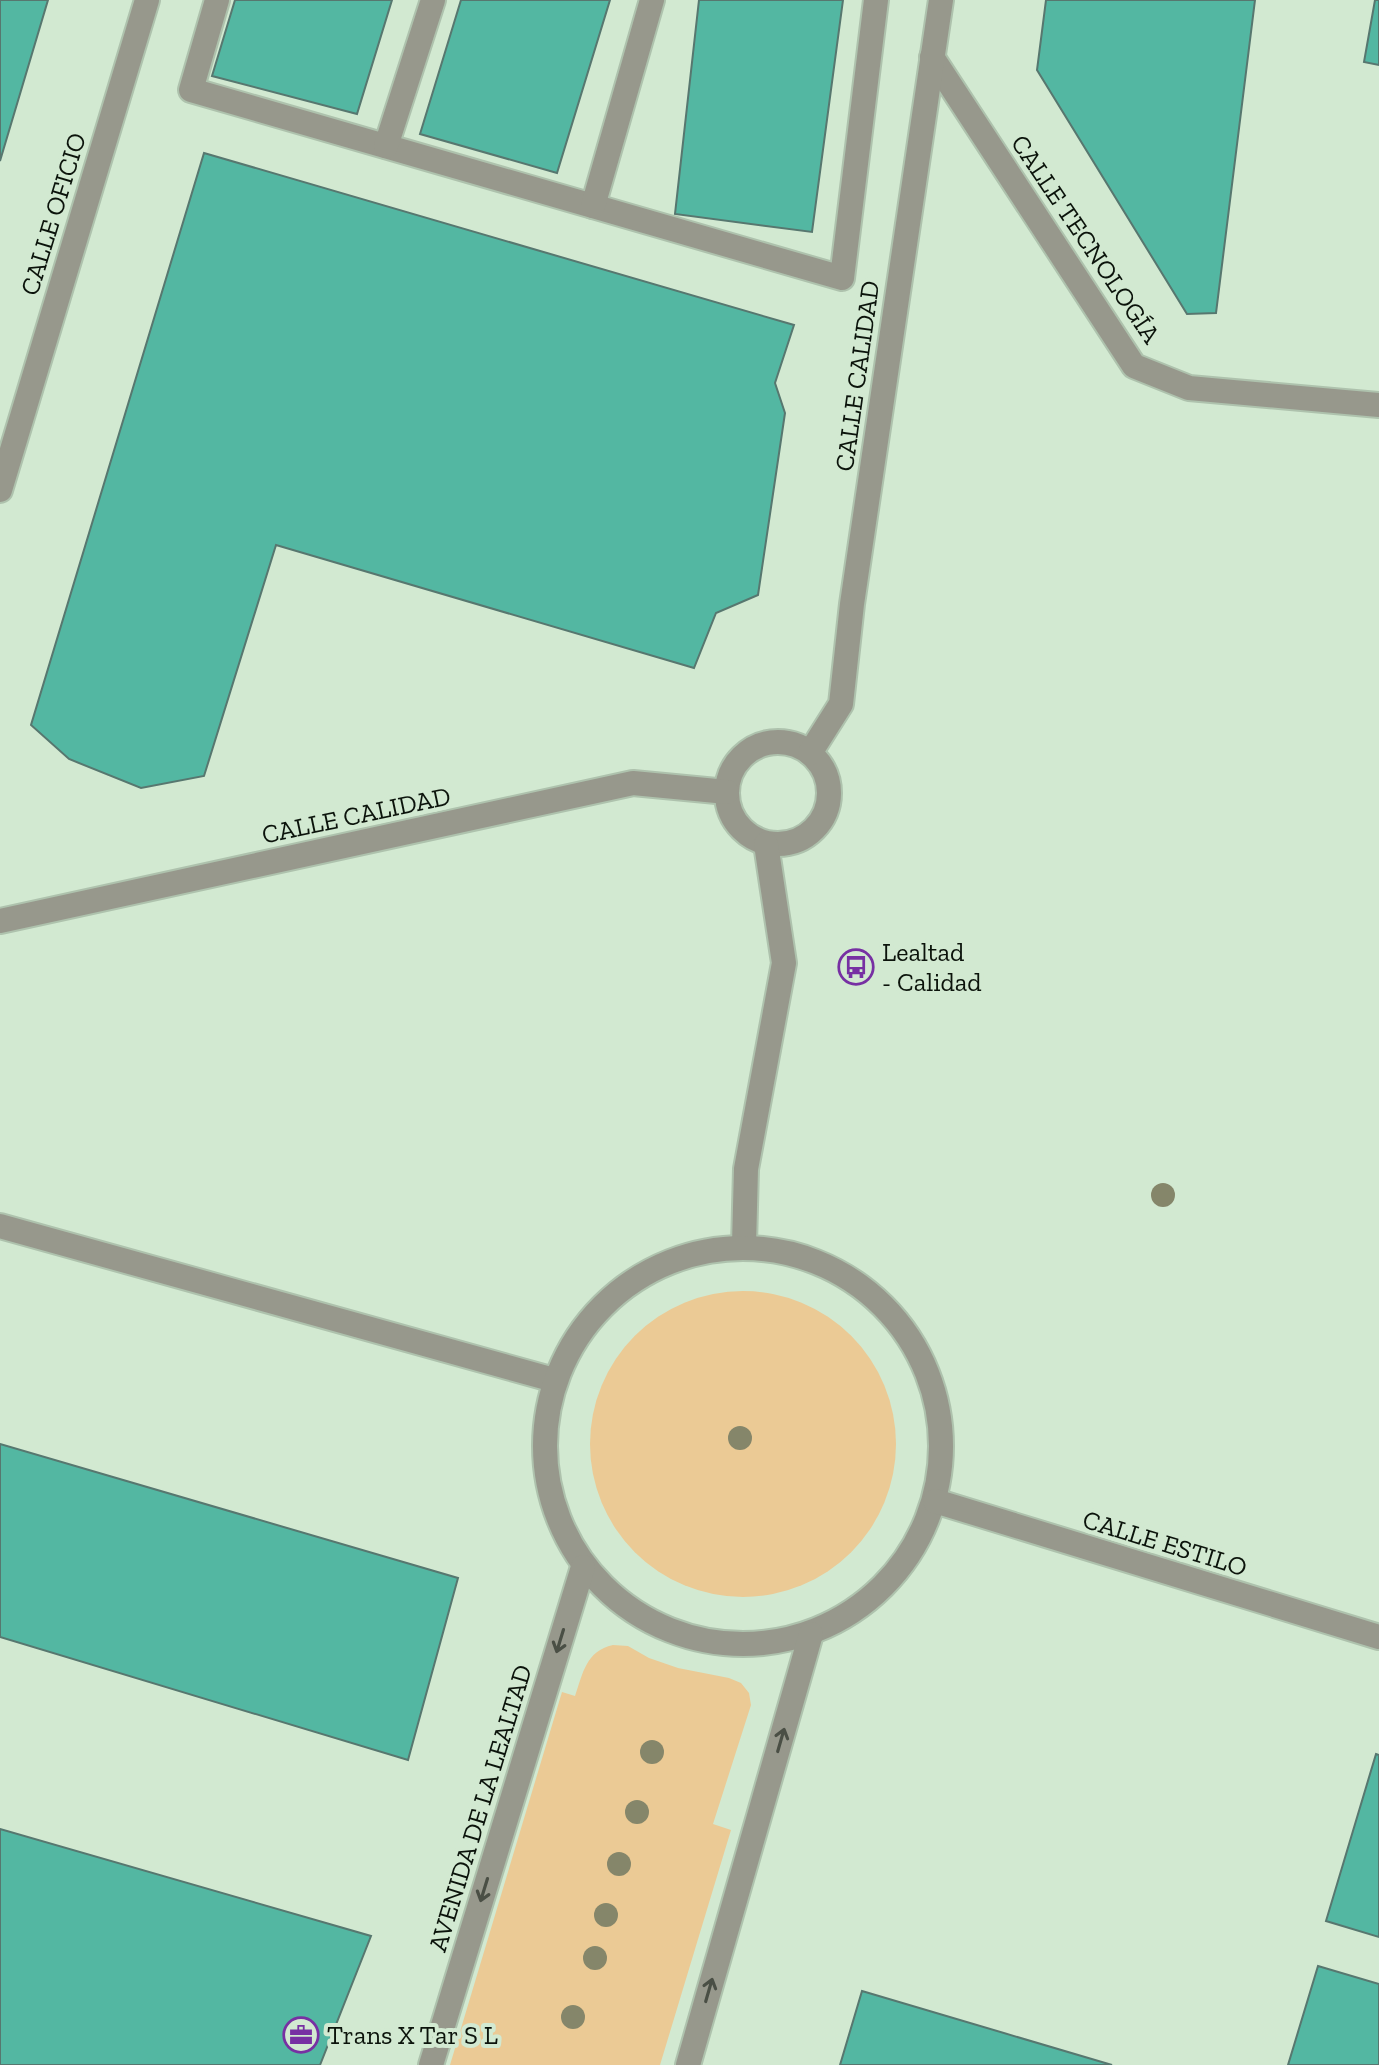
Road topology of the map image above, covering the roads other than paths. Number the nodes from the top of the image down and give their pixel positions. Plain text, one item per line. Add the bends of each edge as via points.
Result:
1 (147, 0) edge
2 (217, 0) edge
3 (433, 0) edge
4 (652, 0) edge
5 (876, 0) edge
6 (941, 0) edge
7 (932, 57) junction
8 (386, 146) junction
9 (593, 206) junction
10 (1379, 405) edge
11 (0, 490) edge
12 (810, 753) junction
13 (727, 792) junction
14 (766, 844) junction
15 (0, 921) edge
16 (0, 1226) edge
17 (744, 1245) junction
18 (554, 1380) junction
19 (935, 1501) junction
20 (583, 1567) junction
21 (811, 1634) junction
22 (1379, 1637) edge
23 (431, 2065) edge
24 (688, 2065) edge

1 - 11 street, CALLE OFICIO
2 - 8 street via 191,90
3 - 8 street
4 - 9 street
5 - 9 street via 842,278
6 - 7 street, CALLE CALIDAD
7 - 10 street, CALLE TECNOLOGÍA via 1134,366 1189,388
7 - 12 street, CALLE CALIDAD via 841,704
8 - 9 street
12 - 13 street via 793,744 756,747 731,773
12 - 14 street via 829,782 824,816 800,840
13 - 14 street via 737,825
13 - 15 street, CALLE CALIDAD via 633,783
14 - 17 street via 784,963 746,1169
16 - 18 street
17 - 18 street via 683,1255 627,1282 583,1325
17 - 19 street via 805,1255 859,1283 903,1326 931,1380 937,1410 942,1440
18 - 20 street via 543,1444 553,1509
19 - 21 street via 908,1558 865,1603
19 - 22 street, CALLE ESTILO
20 - 21 street via 629,1610 686,1638 749,1646
20 -> 23 street, AVENIDA DE LA LEALTAD
24 -> 21 street

